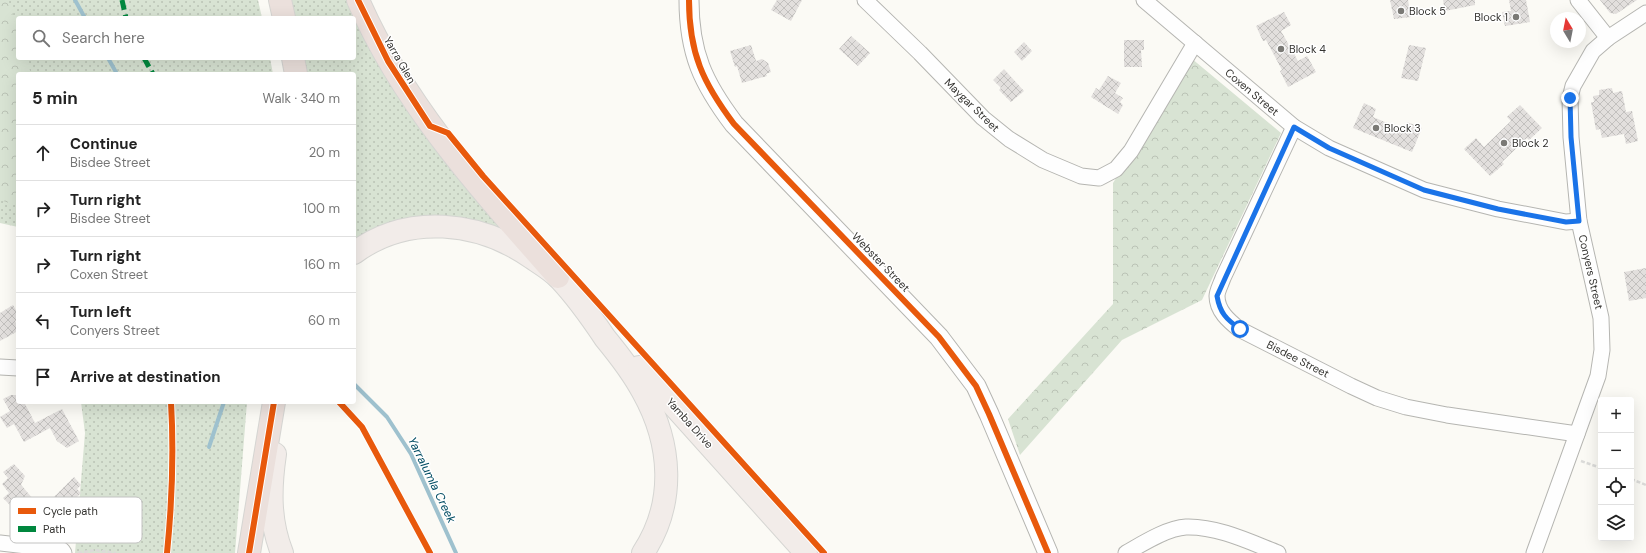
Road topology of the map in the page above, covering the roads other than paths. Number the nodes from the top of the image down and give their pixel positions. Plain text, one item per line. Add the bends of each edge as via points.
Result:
1 (280, 0) edge
2 (358, 0) edge
3 (689, 0) edge
4 (865, 0) edge
5 (1144, 0) edge
6 (1578, 0) edge
7 (1646, 13) edge
8 (284, 16) edge
9 (1608, 38) junction
10 (1194, 43) junction
11 (292, 60) edge
12 (292, 60) edge
13 (293, 72) edge
14 (296, 72) edge
15 (1294, 127) junction
16 (1579, 221) junction
17 (356, 252) edge
18 (558, 277) junction
19 (574, 294) junction
20 (0, 367) edge
21 (16, 368) edge
22 (274, 404) edge
23 (284, 404) edge
24 (1578, 434) junction
25 (0, 543) edge
26 (63, 552) edge
27 (249, 553) edge
28 (282, 553) edge
29 (643, 553) edge
30 (806, 553) edge
31 (1048, 553) edge
32 (1126, 553) edge
33 (1278, 553) edge
34 (1534, 553) edge

1 - 8 highway
2 - 18 highway, Yarra Glen via 388,61 430,126 468,175
3 - 31 street, Webster Street via 693,49 716,100 734,124 940,337 959,362 976,386
4 - 10 street, Maygar Street via 920,52 983,118 1009,139 1043,160 1081,176 1099,178 1116,169 1131,151
5 - 10 street, Coxen Street
6 - 9 street
7 - 9 street, Conyers Street
9 - 16 street, Conyers Street via 1593,51 1573,86 1570,98
10 - 15 street, Coxen Street
11 - 13 highway
12 - 14 highway
15 - 16 street, Coxen Street via 1329,148 1424,190 1498,209 1566,222
15 - 24 street, Bisdee Street via 1217,296 1219,307 1227,319 1240,329 1378,398 1406,407 1447,415
16 - 24 street, Conyers Street via 1601,318 1602,350 1598,376
17 - 18 main road via 367,244 405,230 454,227 481,232 509,244
18 - 19 main road
19 - 29 main road via 636,380 651,407 661,434 666,459 666,488 660,518
19 - 30 main road, Yamba Drive
20 - 21 street
22 - 27 highway
23 - 28 main road via 271,488 273,521
24 - 34 street, Conyers Street
25 - 26 street
32 - 33 street via 1161,535 1185,527 1213,530

